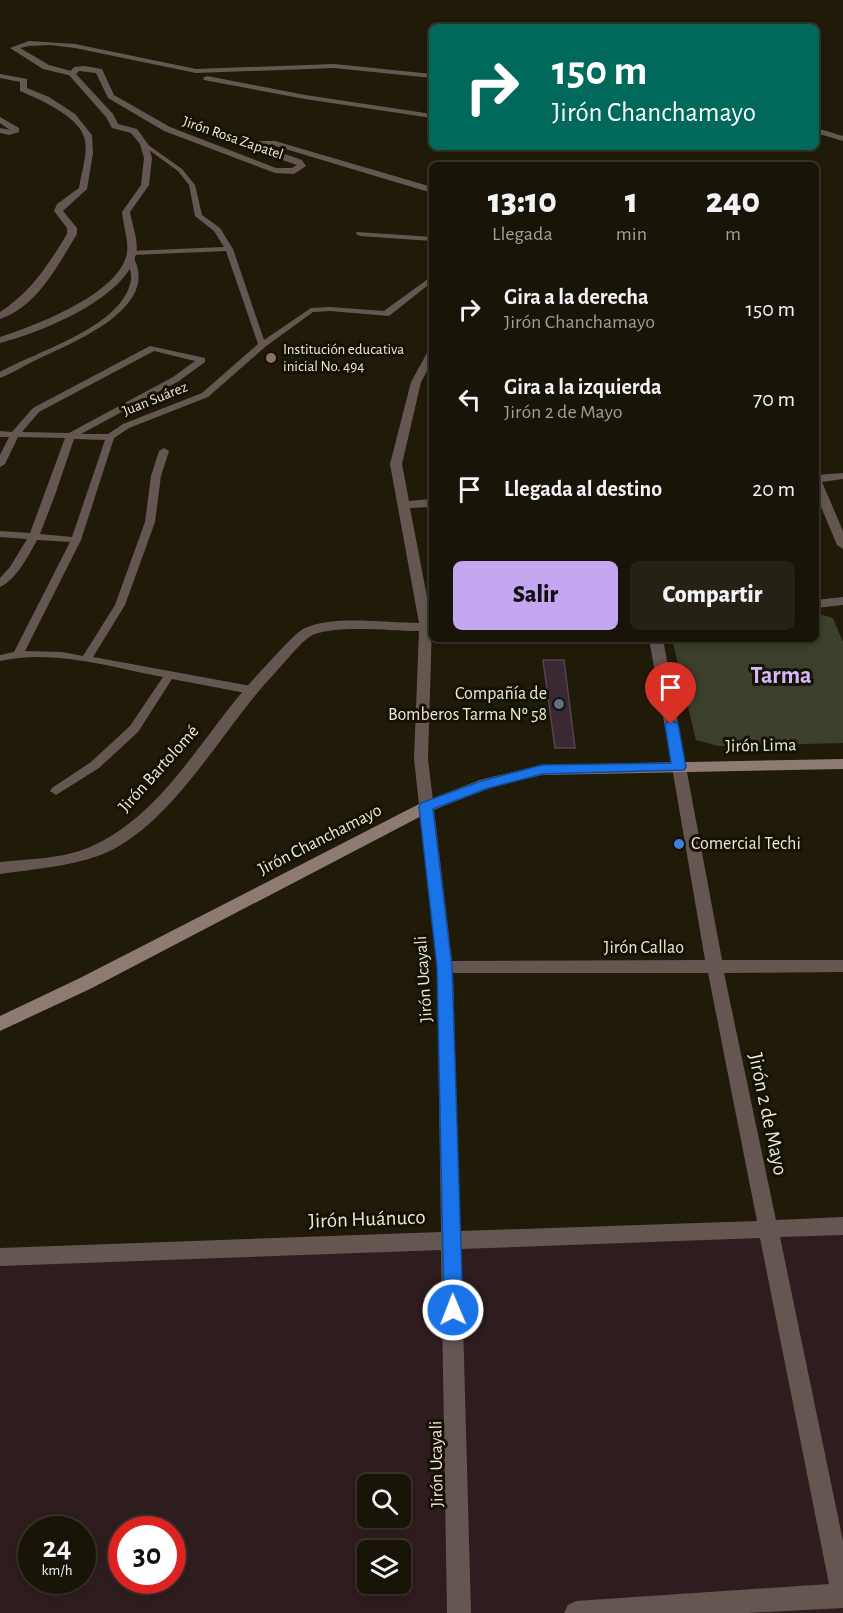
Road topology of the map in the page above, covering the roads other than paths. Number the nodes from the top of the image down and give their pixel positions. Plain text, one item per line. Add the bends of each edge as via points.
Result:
1 (180, 70) junction
2 (72, 74) junction
3 (0, 76) edge
4 (429, 76) edge
5 (429, 116) edge
6 (0, 119) edge
7 (0, 130) edge
8 (819, 131) edge
9 (843, 139) edge
10 (144, 144) junction
11 (429, 189) edge
12 (360, 234) dead end
13 (429, 239) edge
14 (229, 249) junction
15 (131, 255) junction
16 (429, 280) edge
17 (0, 316) edge
18 (0, 340) edge
19 (262, 345) junction
20 (429, 358) edge
21 (0, 375) edge
22 (0, 434) edge
23 (15, 434) junction
24 (70, 436) junction
25 (110, 437) junction
26 (164, 451) dead end
27 (0, 464) edge
28 (843, 476) edge
29 (819, 480) edge
30 (819, 487) edge
31 (429, 502) edge
32 (403, 505) junction
33 (0, 534) edge
34 (34, 537) junction
35 (76, 540) junction
36 (843, 545) edge
37 (0, 584) edge
38 (843, 602) edge
39 (819, 604) edge
40 (429, 627) edge
41 (657, 642) edge
42 (18, 654) junction
43 (0, 658) edge
44 (86, 660) junction
45 (170, 674) junction
46 (251, 690) junction
47 (843, 764) edge
48 (679, 767) junction
49 (56, 791) dead end
50 (426, 807) junction
51 (0, 868) edge
52 (843, 966) edge
53 (445, 967) junction
54 (715, 968) junction
55 (0, 1024) edge
56 (843, 1226) edge
57 (769, 1229) junction
58 (452, 1240) junction
59 (0, 1257) edge
60 (843, 1595) edge
61 (459, 1613) edge
62 (576, 1613) edge

1 - 2 street via 74,47 32,43 14,48 46,67
1 - 4 street via 342,67
1 - 5 street via 296,96
2 - 10 street via 115,126 134,131
2 - 11 street, Jirón Rosa Zapatel via 84,68 99,71 111,96 167,129 275,170 294,171 302,166 256,148 254,143 272,142
3 - 17 street via 24,81 22,89 72,116 88,135 83,189 58,210 72,228 72,234 29,297
6 - 7 street via 16,130
8 - 9 street
10 - 14 lane via 180,170 192,185 199,216 217,230
10 - 15 street via 148,158 146,185 126,212
12 - 13 lane
14 - 15 lane
14 - 19 lane
15 - 18 street via 110,283 75,309 42,327
15 - 21 lane via 136,278 130,297 108,319
16 - 19 lane, Juan Suárez via 386,314 311,310
19 - 25 lane, Juan Suárez via 205,395 126,426
20 - 32 street, Jirón Ucayali via 416,382 396,464
22 - 23 lane
23 - 24 lane
23 - 24 lane via 36,410 153,348 202,360 176,379
23 - 27 lane
24 - 25 lane
24 - 34 lane
25 - 35 lane, Juan Suárez
26 - 44 lane via 156,476 150,522 120,605
28 - 29 street
30 - 36 street
31 - 32 street
32 - 40 street, Jirón Ucayali
33 - 34 lane
34 - 35 lane
34 - 37 lane
35 - 42 lane, Juan Suárez
38 - 39 street
40 - 46 street, Jirón Bartolomé via 333,626 308,631
40 - 50 street, Jirón Ucayali via 421,759
41 - 48 street, Jirón 2 de Mayo
42 - 43 lane
42 - 44 lane
44 - 45 lane
45 - 46 lane
45 - 49 lane via 134,729 94,765
46 - 51 street, Jirón Bartolomé via 177,785 136,827 95,851
47 - 48 main road, Jirón Lima
48 - 50 main road, Jirón Chanchamayo via 542,770 485,784
48 - 54 street, Jirón 2 de Mayo
50 - 53 street, Jirón Ucayali
50 - 55 main road, Jirón Chanchamayo
52 - 54 street, Jirón Callao
53 - 54 street, Jirón Callao
53 - 58 street, Jirón Ucayali
54 - 57 street, Jirón 2 de Mayo
56 - 57 street, Jirón Huánuco
57 - 58 street, Jirón Huánuco
57 - 60 street, Jirón 2 de Mayo
58 - 59 street, Jirón Huánuco
58 - 61 street, Jirón Ucayali
60 - 62 street

